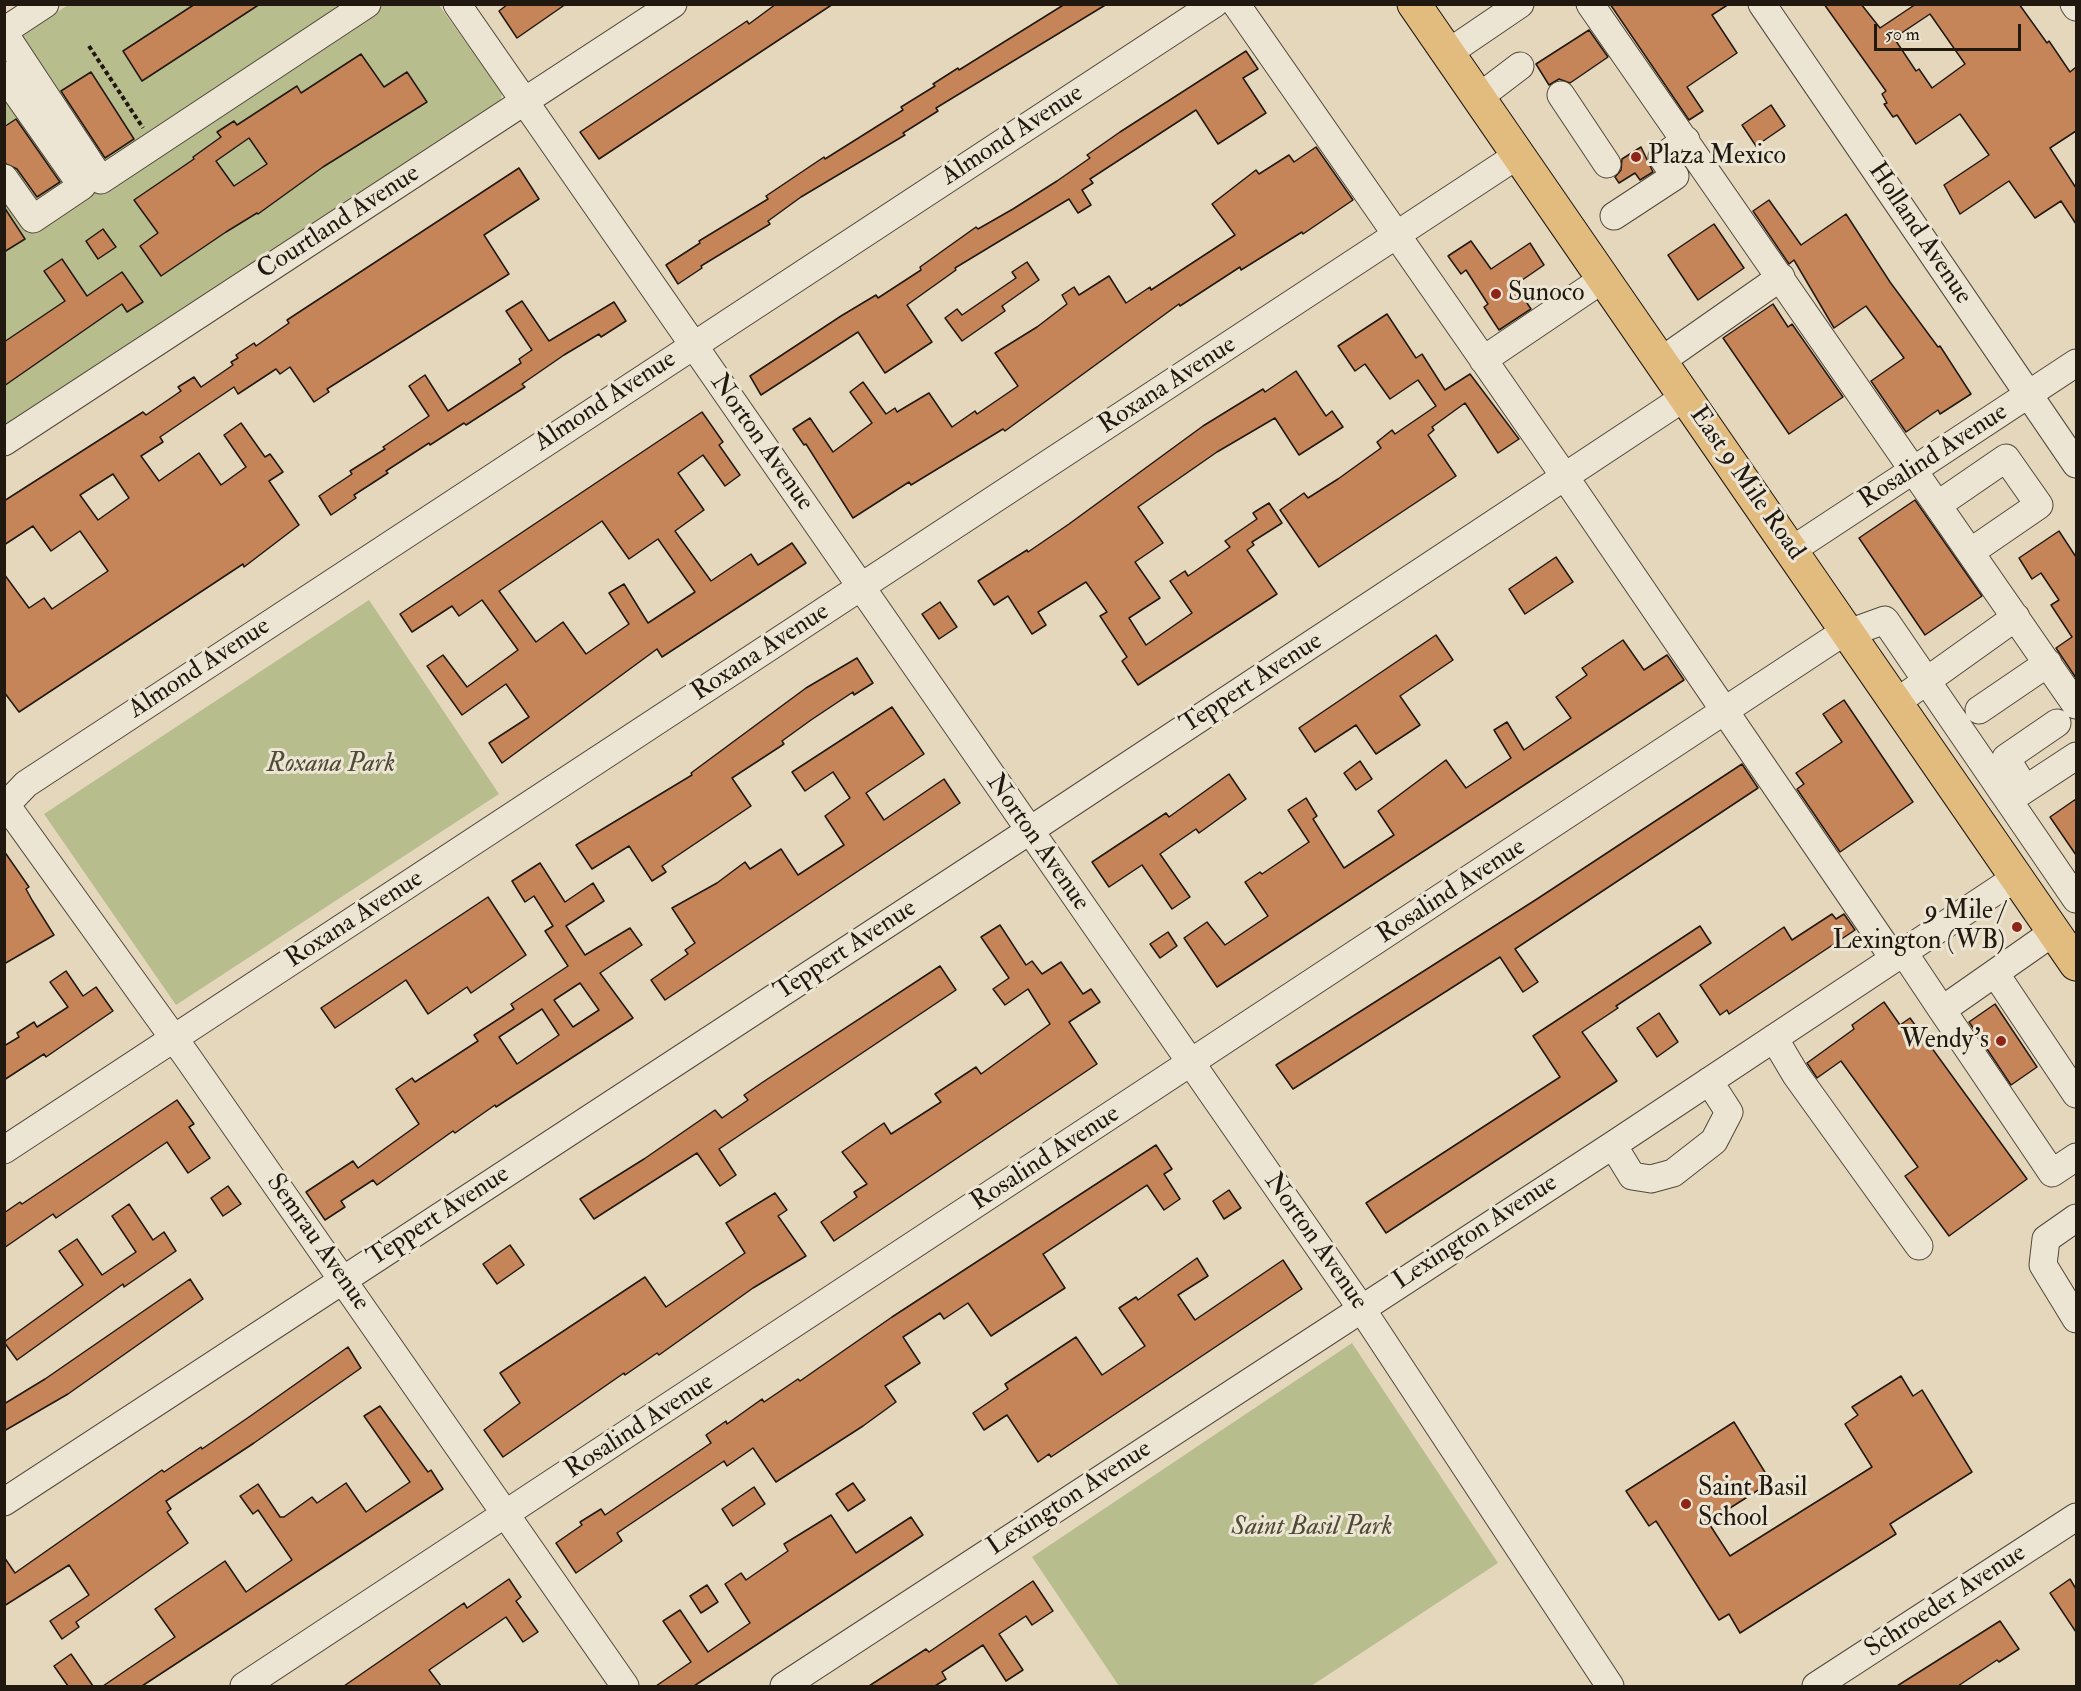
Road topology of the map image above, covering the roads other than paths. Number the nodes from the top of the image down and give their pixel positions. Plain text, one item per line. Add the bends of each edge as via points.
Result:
1 (45, 4) edge
2 (367, 4) edge
3 (456, 4) edge
4 (673, 4) edge
5 (1214, 4) edge
6 (1236, 4) edge
7 (1414, 4) edge
8 (1520, 4) edge
9 (1762, 4) edge
10 (1593, 12) edge
11 (4, 32) edge
12 (1448, 53) junction
13 (1520, 66) dead end
14 (4, 75) edge
15 (1561, 96) dead end
16 (1478, 98) junction
17 (524, 102) junction
18 (1686, 140) junction
19 (1518, 155) junction
20 (1607, 164) dead end
21 (4, 178) edge
22 (1614, 216) dead end
23 (1398, 236) junction
24 (1781, 277) junction
25 (1603, 279) junction
26 (693, 345) junction
27 (1484, 360) junction
28 (1660, 361) junction
29 (2076, 363) edge
30 (2029, 394) junction
31 (1685, 397) junction
32 (4, 442) edge
33 (2076, 464) edge
34 (1916, 470) junction
35 (1565, 477) junction
36 (1940, 504) junction
37 (1792, 550) junction
38 (1972, 552) junction
39 (861, 587) junction
40 (2016, 617) junction
41 (1848, 632) junction
42 (2048, 663) junction
43 (1927, 681) junction
44 (1897, 702) junction
45 (1979, 710) dead end
46 (1726, 712) junction
47 (2067, 714) edge
48 (2076, 756) edge
49 (2019, 803) junction
50 (5, 805) edge
51 (1029, 831) junction
52 (1992, 841) junction
53 (2017, 877) junction
54 (2076, 899) edge
55 (2055, 932) junction
56 (1899, 956) junction
57 (2076, 961) edge
58 (1995, 973) junction
59 (1942, 1010) junction
60 (174, 1038) junction
61 (1774, 1038) junction
62 (1191, 1063) junction
63 (1709, 1081) junction
64 (2076, 1094) edge
65 (1613, 1146) junction
66 (4, 1150) edge
67 (2076, 1157) edge
68 (2076, 1218) edge
69 (1919, 1246) dead end
70 (343, 1280) junction
71 (1361, 1308) junction
72 (2076, 1319) edge
73 (4, 1502) edge
74 (506, 1516) junction
75 (2076, 1517) edge
76 (244, 1686) edge
77 (625, 1686) edge
78 (784, 1686) edge
79 (1610, 1686) edge
80 (1816, 1686) edge

1 - 11 street
2 - 11 street via 101,180
3 - 17 street, Norton Avenue
4 - 17 street, Courtland Avenue
5 - 26 street, Almond Avenue
6 - 23 street
7 - 12 main road, East 9 Mile Road
8 - 12 street
9 - 30 street, Holland Avenue
10 - 18 street via 1655,104
12 - 16 main road, East 9 Mile Road
13 - 16 street
14 - 21 street via 82,186 33,219
15 - 20 street
16 - 19 main road, East 9 Mile Road
17 - 26 street, Norton Avenue
17 - 32 street, Courtland Avenue
18 - 22 street via 1662,157 1675,176
18 - 24 street
19 - 23 street, Roxana Avenue
19 - 25 main road, East 9 Mile Road
23 - 27 street
23 - 39 street, Roxana Avenue
24 - 28 street
24 - 34 street
25 - 27 street
25 - 28 main road, East 9 Mile Road
26 - 39 street, Norton Avenue
26 - 50 street, Almond Avenue via 26,784
27 - 35 street
28 - 31 main road, East 9 Mile Road
29 - 30 street, Rosalind Avenue
30 - 33 street, Holland Avenue
30 - 34 street, Rosalind Avenue
31 - 35 street, Teppert Avenue
31 - 37 main road, East 9 Mile Road
34 - 36 street
34 - 37 street, Rosalind Avenue
35 - 46 street
35 - 51 street, Teppert Avenue
36 - 38 street
36 - 38 street via 2006,458 2039,505
37 - 41 main road, East 9 Mile Road
38 - 40 street
39 - 51 street, Norton Avenue
39 - 60 street, Roxana Avenue
40 - 42 street
40 - 43 street
41 - 43 street, Rosalind Avenue via 1885,620
41 - 44 main road, East 9 Mile Road
41 - 46 street, Rosalind Avenue
42 - 45 street
42 - 47 street
43 - 44 street
43 - 49 street
44 - 52 main road, East 9 Mile Road
46 - 56 street
46 - 62 street, Rosalind Avenue
47 - 49 street via 2006,758
48 - 49 street
49 - 52 street
49 - 54 street
50 - 60 street, Semrau Avenue
51 - 62 street, Norton Avenue
51 - 70 street, Teppert Avenue
52 - 53 main road, East 9 Mile Road
53 - 55 main road, East 9 Mile Road
53 - 56 street, Lexington Avenue
55 - 57 main road, East 9 Mile Road
55 - 58 street
56 - 59 street
56 - 61 street, Lexington Avenue
58 - 59 street
58 - 64 street
59 - 67 street via 2052,1173
60 - 66 street, Roxana Avenue
60 - 70 street, Semrau Avenue
61 - 63 street, Lexington Avenue
61 - 69 street via 1796,1075
62 - 71 street, Norton Avenue
62 - 74 street, Rosalind Avenue
63 - 65 street, Lexington Avenue
63 - 65 street via 1729,1112 1714,1141 1673,1173 1651,1179 1632,1176
65 - 71 street, Lexington Avenue
68 - 72 street via 2046,1239 2043,1265
70 - 73 street, Teppert Avenue
70 - 74 street, Semrau Avenue
71 - 78 street, Lexington Avenue
71 - 79 street, Norton Avenue
74 - 76 street, Rosalind Avenue
74 - 77 street, Semrau Avenue
75 - 80 street, Schroeder Avenue

